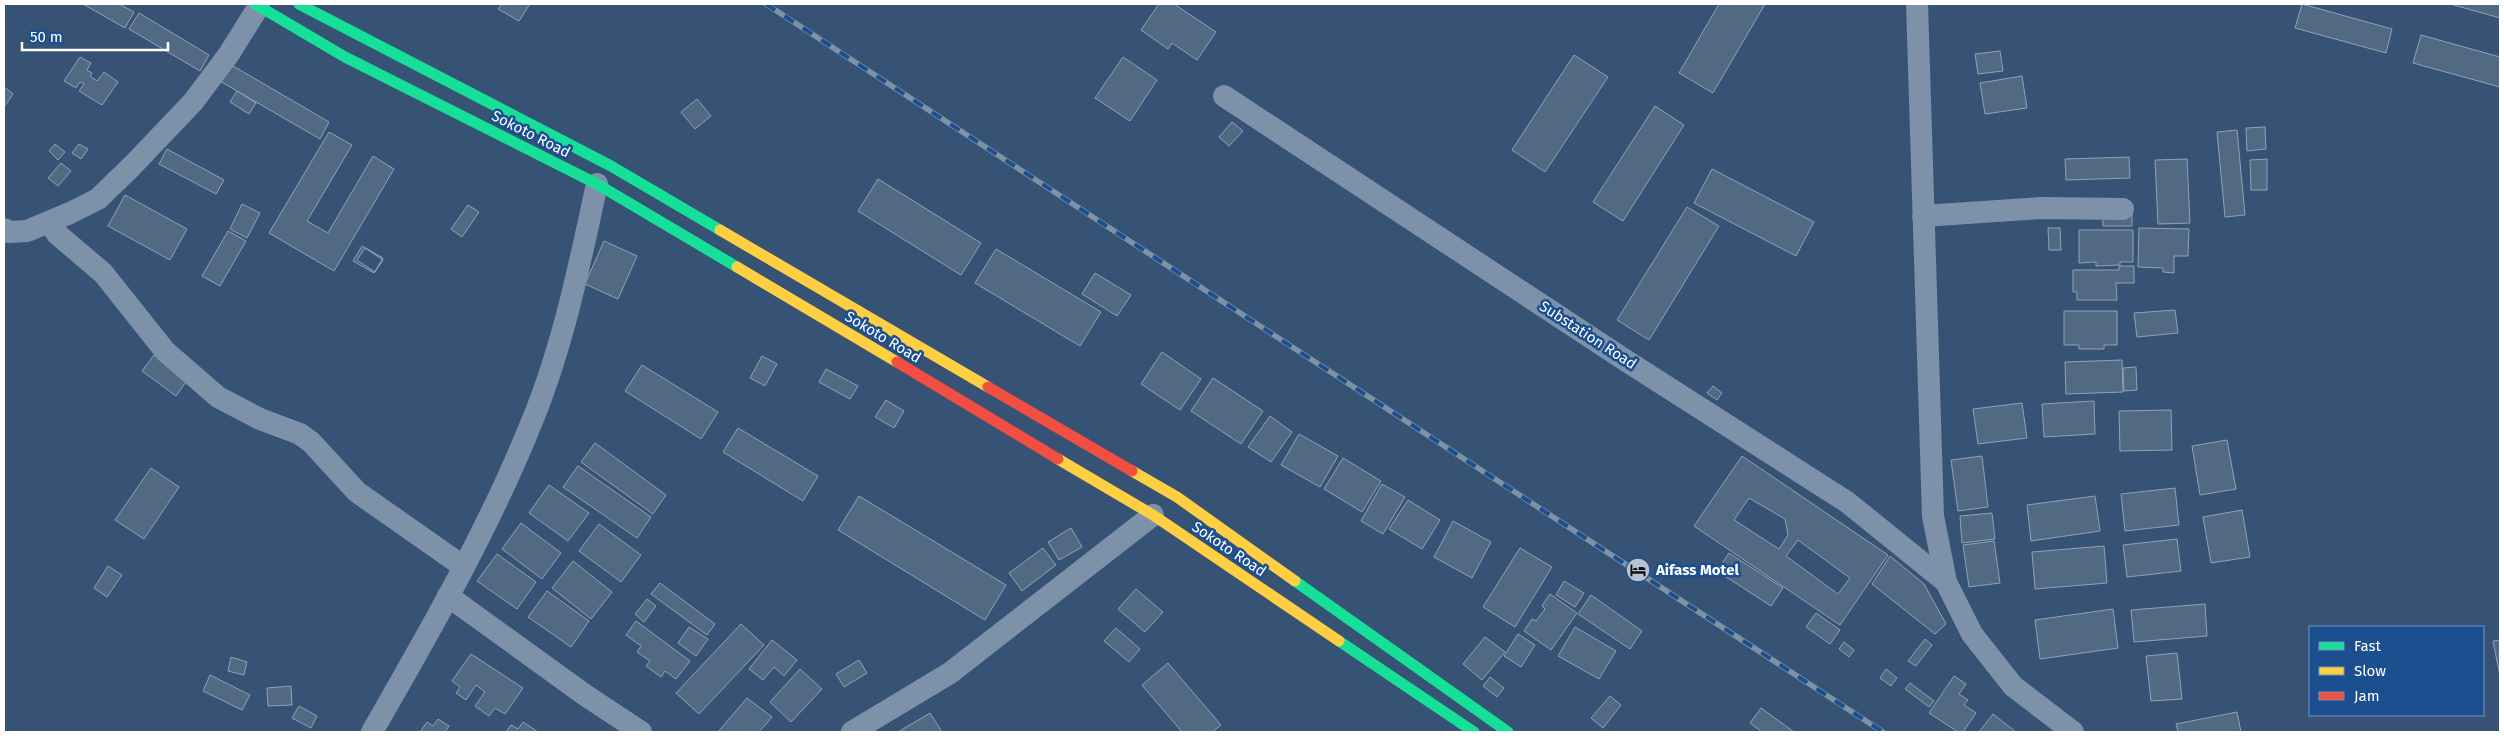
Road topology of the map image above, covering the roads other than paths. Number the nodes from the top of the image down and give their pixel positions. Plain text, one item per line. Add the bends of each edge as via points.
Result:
1 (299, 4) edge
2 (1917, 4) edge
3 (257, 5) edge
4 (1224, 96) dead end
5 (597, 184) junction
6 (2123, 209) dead end
7 (1924, 216) junction
8 (49, 222) junction
9 (4, 229) edge
10 (1153, 515) junction
11 (464, 567) junction
12 (1946, 582) junction
13 (448, 596) junction
14 (372, 732) edge
15 (641, 732) edge
16 (852, 732) edge
17 (1474, 732) edge
18 (1508, 732) edge
19 (2072, 732) edge

1 - 18 main road, Sokoto Road via 612,166 1177,497
2 - 7 street
3 - 5 main road, Sokoto Road via 345,57
3 - 8 street via 229,54 193,102 132,166 98,199
4 - 12 street, Substation Road via 1846,502
5 - 10 main road, Sokoto Road
5 - 11 street via 568,313 529,430
6 - 7 street via 2041,208
7 - 12 street via 1933,516
8 - 9 street via 18,233
8 - 11 street via 57,234 103,273 165,351 218,396 260,420 300,434 357,492
10 - 16 street via 950,673
10 - 17 main road, Sokoto Road
11 - 13 street
12 - 19 street via 1972,634 2013,686
13 - 14 street
13 - 15 street

